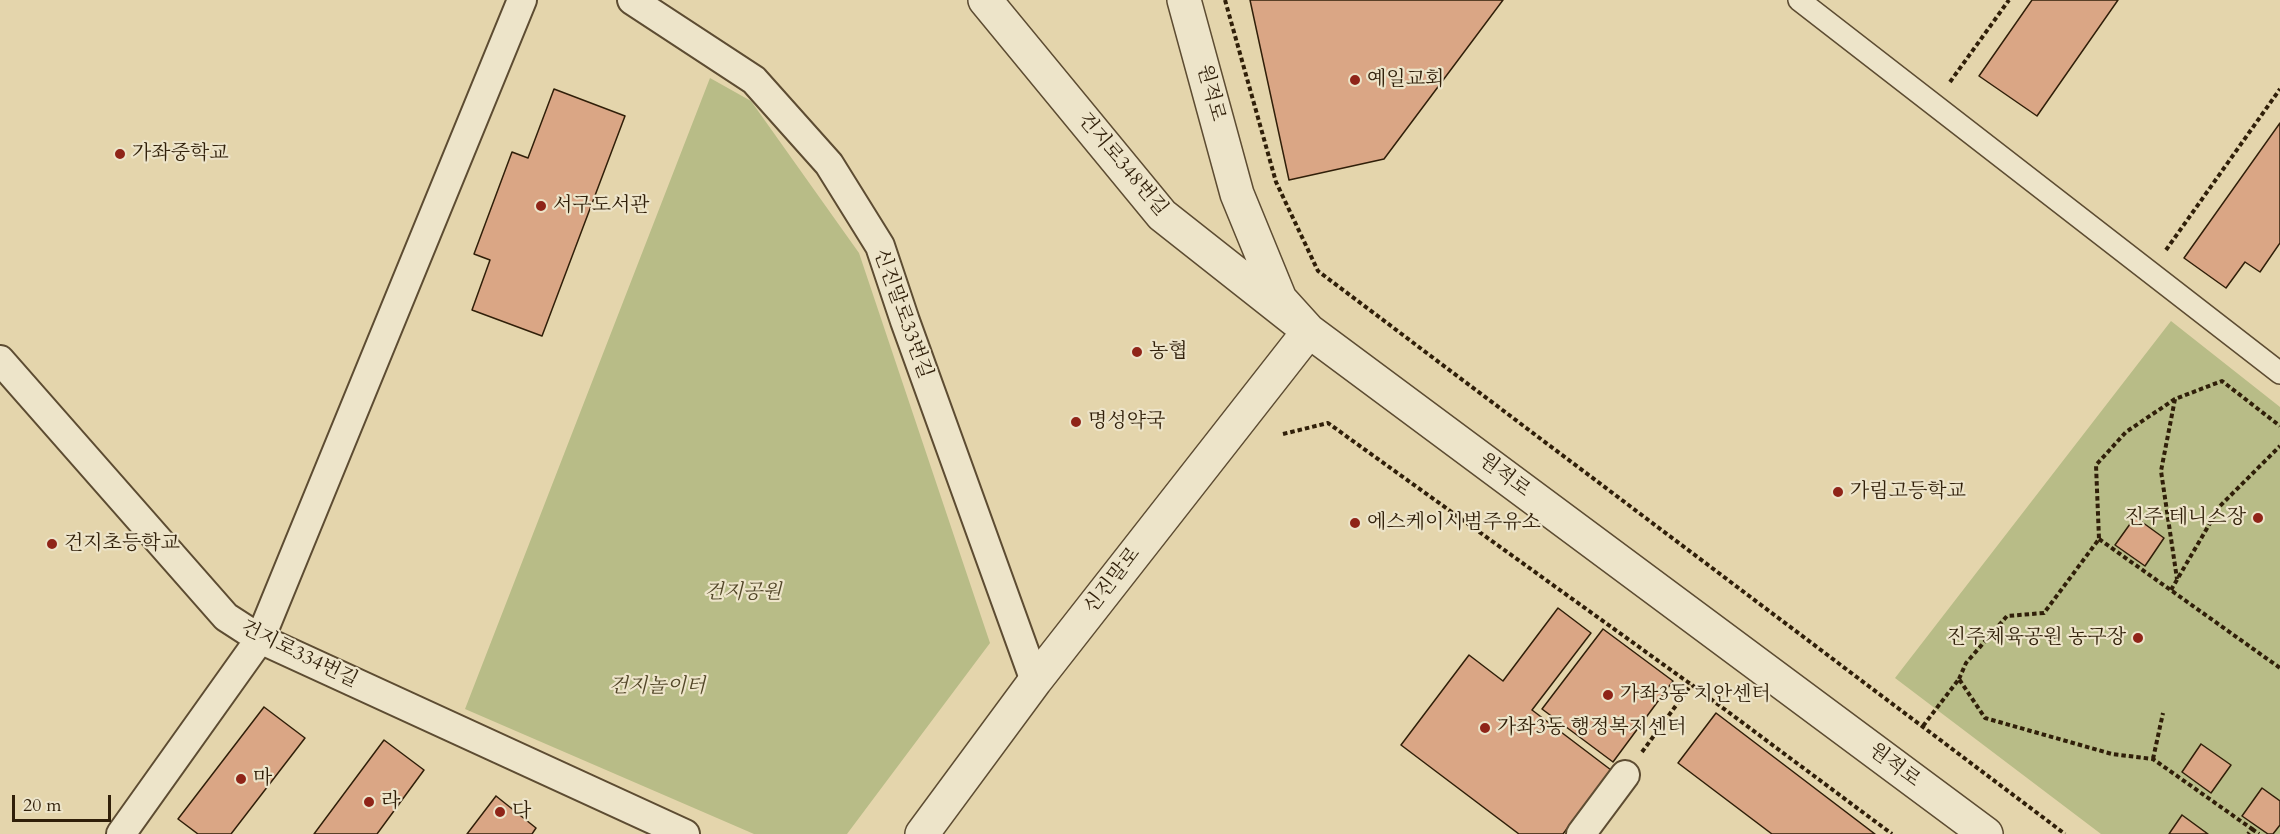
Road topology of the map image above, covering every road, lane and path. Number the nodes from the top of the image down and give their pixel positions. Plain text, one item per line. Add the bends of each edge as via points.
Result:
1 (522, 0) edge
2 (632, 0) edge
3 (985, 0) edge
4 (1184, 0) edge
5 (1225, 0) edge
6 (1798, 0) edge
7 (2009, 0) edge
8 (2280, 89) edge
9 (1934, 105) junction
10 (2150, 272) junction
11 (1309, 331) junction
12 (0, 360) edge
13 (2280, 373) edge
14 (2175, 399) junction
15 (2280, 426) edge
16 (1283, 434) dead end
17 (2280, 446) edge
18 (2099, 539) junction
19 (2177, 579) junction
20 (2171, 590) junction
21 (260, 639) junction
22 (2280, 668) edge
23 (1959, 679) junction
24 (1035, 681) junction
25 (1691, 685) junction
26 (2163, 713) dead end
27 (1923, 726) junction
28 (2153, 759) junction
29 (1624, 775) joint
30 (2252, 829) junction
31 (121, 834) edge
32 (685, 834) edge
33 (922, 834) edge
34 (1581, 834) edge
35 (1892, 834) edge
36 (1986, 834) edge
37 (2065, 834) edge
38 (2248, 834) edge
39 (2259, 834) edge

1 - 21 street
2 - 24 street, 신진말로33번길 via 754,80 829,164 880,246
3 - 11 street, 건지로348번길 via 1162,215
4 - 11 street, 원적로 via 1237,194 1280,299
5 - 27 path via 1276,182 1318,271
6 - 9 street
7 - 9 path
8 - 10 path
9 - 10 street
10 - 13 street
11 - 24 street, 신진말로
11 - 36 street, 원적로
12 - 21 street, 건지로334번길 via 226,617
14 - 15 path via 2222,381
14 - 18 path via 2126,432 2096,465
14 - 19 path via 2161,471
16 - 25 path via 1328,423
17 - 19 path via 2220,506
18 - 20 path
18 - 23 path via 2044,614 2007,616 1966,663
19 - 20 path
20 - 22 path
21 - 31 street
21 - 32 street, 건지로334번길
23 - 27 path
23 - 28 path via 1985,718 2112,754
24 - 33 street, 신진말로
25 - 29 path
25 - 35 path
26 - 28 path
27 - 37 path
28 - 30 path
29 - 34 street
30 - 38 path
30 - 39 path

